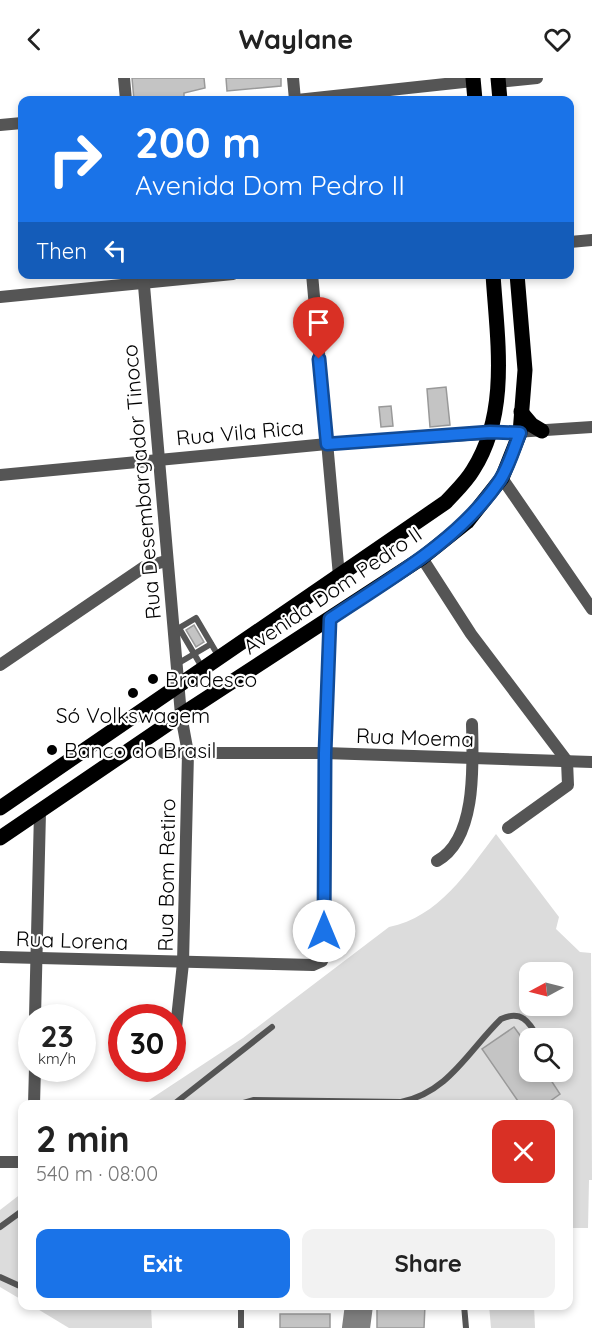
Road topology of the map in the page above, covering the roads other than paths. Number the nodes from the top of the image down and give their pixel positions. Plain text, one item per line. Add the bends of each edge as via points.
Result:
1 (124, 78) edge
2 (293, 78) edge
3 (537, 78) edge
4 (473, 79) edge
5 (498, 80) edge
6 (126, 96) edge
7 (295, 96) edge
8 (330, 96) edge
9 (475, 96) edge
10 (500, 96) edge
11 (18, 123) edge
12 (0, 125) edge
13 (592, 240) edge
14 (574, 242) edge
15 (158, 279) edge
16 (312, 279) edge
17 (493, 279) edge
18 (517, 279) edge
19 (143, 280) edge
20 (0, 297) edge
21 (521, 412) junction
22 (592, 427) edge
23 (542, 431) junction
24 (490, 432) junction
25 (520, 433) junction
26 (327, 444) junction
27 (157, 459) junction
28 (0, 475) edge
29 (502, 478) junction
30 (422, 558) junction
31 (166, 561) junction
32 (339, 576) junction
33 (592, 609) edge
34 (330, 619) junction
35 (176, 630) junction
36 (211, 644) junction
37 (194, 654) junction
38 (219, 658) junction
39 (177, 664) junction
40 (0, 665) edge
41 (203, 670) junction
42 (180, 686) junction
43 (181, 715) junction
44 (472, 724) dead end
45 (164, 753) dead end
46 (188, 753) junction
47 (325, 753) junction
48 (473, 759) junction
49 (567, 761) junction
50 (592, 762) edge
51 (0, 808) edge
52 (40, 812) junction
53 (508, 828) dead end
54 (0, 838) edge
55 (436, 861) dead end
56 (0, 957) edge
57 (36, 958) junction
58 (183, 963) junction
59 (35, 1004) edge
60 (179, 1004) edge
61 (272, 1027) dead end
62 (533, 1028) edge
63 (35, 1082) edge
64 (34, 1100) edge
65 (180, 1100) edge
66 (410, 1100) edge
67 (0, 1162) edge
68 (18, 1162) edge
69 (18, 1214) edge
70 (0, 1227) edge
71 (0, 1277) edge
72 (18, 1285) edge
73 (241, 1310) edge
74 (464, 1310) edge
75 (241, 1328) edge
76 (466, 1328) edge

1 - 6 street
2 - 7 street
3 - 5 street
4 - 8 street
4 - 9 main road
5 - 10 main road
11 - 12 street
13 - 14 street
15 - 19 street
16 - 26 street
17 - 24 main road, Avenida Dom Pedro II via 499,365
18 - 21 main road, Avenida Dom Pedro II via 525,370
19 - 20 street
19 - 27 street, Rua Desembargador Tinoco
21 - 23 main road
21 - 25 main road, Avenida Dom Pedro II
22 - 23 street, Rua Vila Rica
23 - 25 street, Rua Vila Rica
24 - 25 street, Rua Vila Rica
24 - 26 street, Rua Vila Rica
24 - 32 main road, Avenida Dom Pedro II via 473,470 446,502
25 - 29 main road, Avenida Dom Pedro II
26 - 27 street, Rua Vila Rica
26 - 32 street
27 - 28 street, Rua Vila Rica
27 - 31 street, Rua Desembargador Tinoco
29 - 30 main road, Avenida Dom Pedro II via 467,522
29 - 33 street
30 - 34 main road, Avenida Dom Pedro II
30 - 49 street via 471,634
31 - 35 street, Rua Desembargador Tinoco
31 - 40 street via 144,567
32 - 38 main road, Avenida Dom Pedro II
34 - 43 main road, Avenida Dom Pedro II
34 - 47 street
35 - 36 lane via 196,618
35 - 37 lane
35 - 39 street, Rua Desembargador Tinoco
36 - 37 lane
36 - 38 lane
37 - 39 lane
37 - 41 lane
38 - 41 main road, Avenida Dom Pedro II
39 - 42 street, Rua Desembargador Tinoco
41 - 42 main road, Avenida Dom Pedro II
42 - 43 street, Rua Bom Retiro
42 - 51 main road, Avenida Dom Pedro II
43 - 46 street, Rua Bom Retiro
43 - 52 main road, Avenida Dom Pedro II
44 - 48 street
45 - 46 street, Rua Moema
46 - 47 street, Rua Moema
46 - 58 street, Rua Bom Retiro
47 - 48 street, Rua Moema
47 - 58 street, Rua Lorena via 322,961 313,965
48 - 49 street, Rua Moema
48 - 55 street via 468,808 461,831 456,843
49 - 50 street, Rua Moema
49 - 53 street via 568,785
52 - 54 main road, Avenida Dom Pedro II
52 - 57 street
56 - 57 street, Rua Lorena
57 - 58 street, Rua Lorena
57 - 59 street
58 - 60 street, Rua Bom Retiro
61 - 65 lane
62 - 66 lane via 521,1016 511,1014 501,1019 440,1084
63 - 64 street
67 - 68 street
69 - 70 lane
71 - 72 lane
73 - 75 lane
74 - 76 lane

